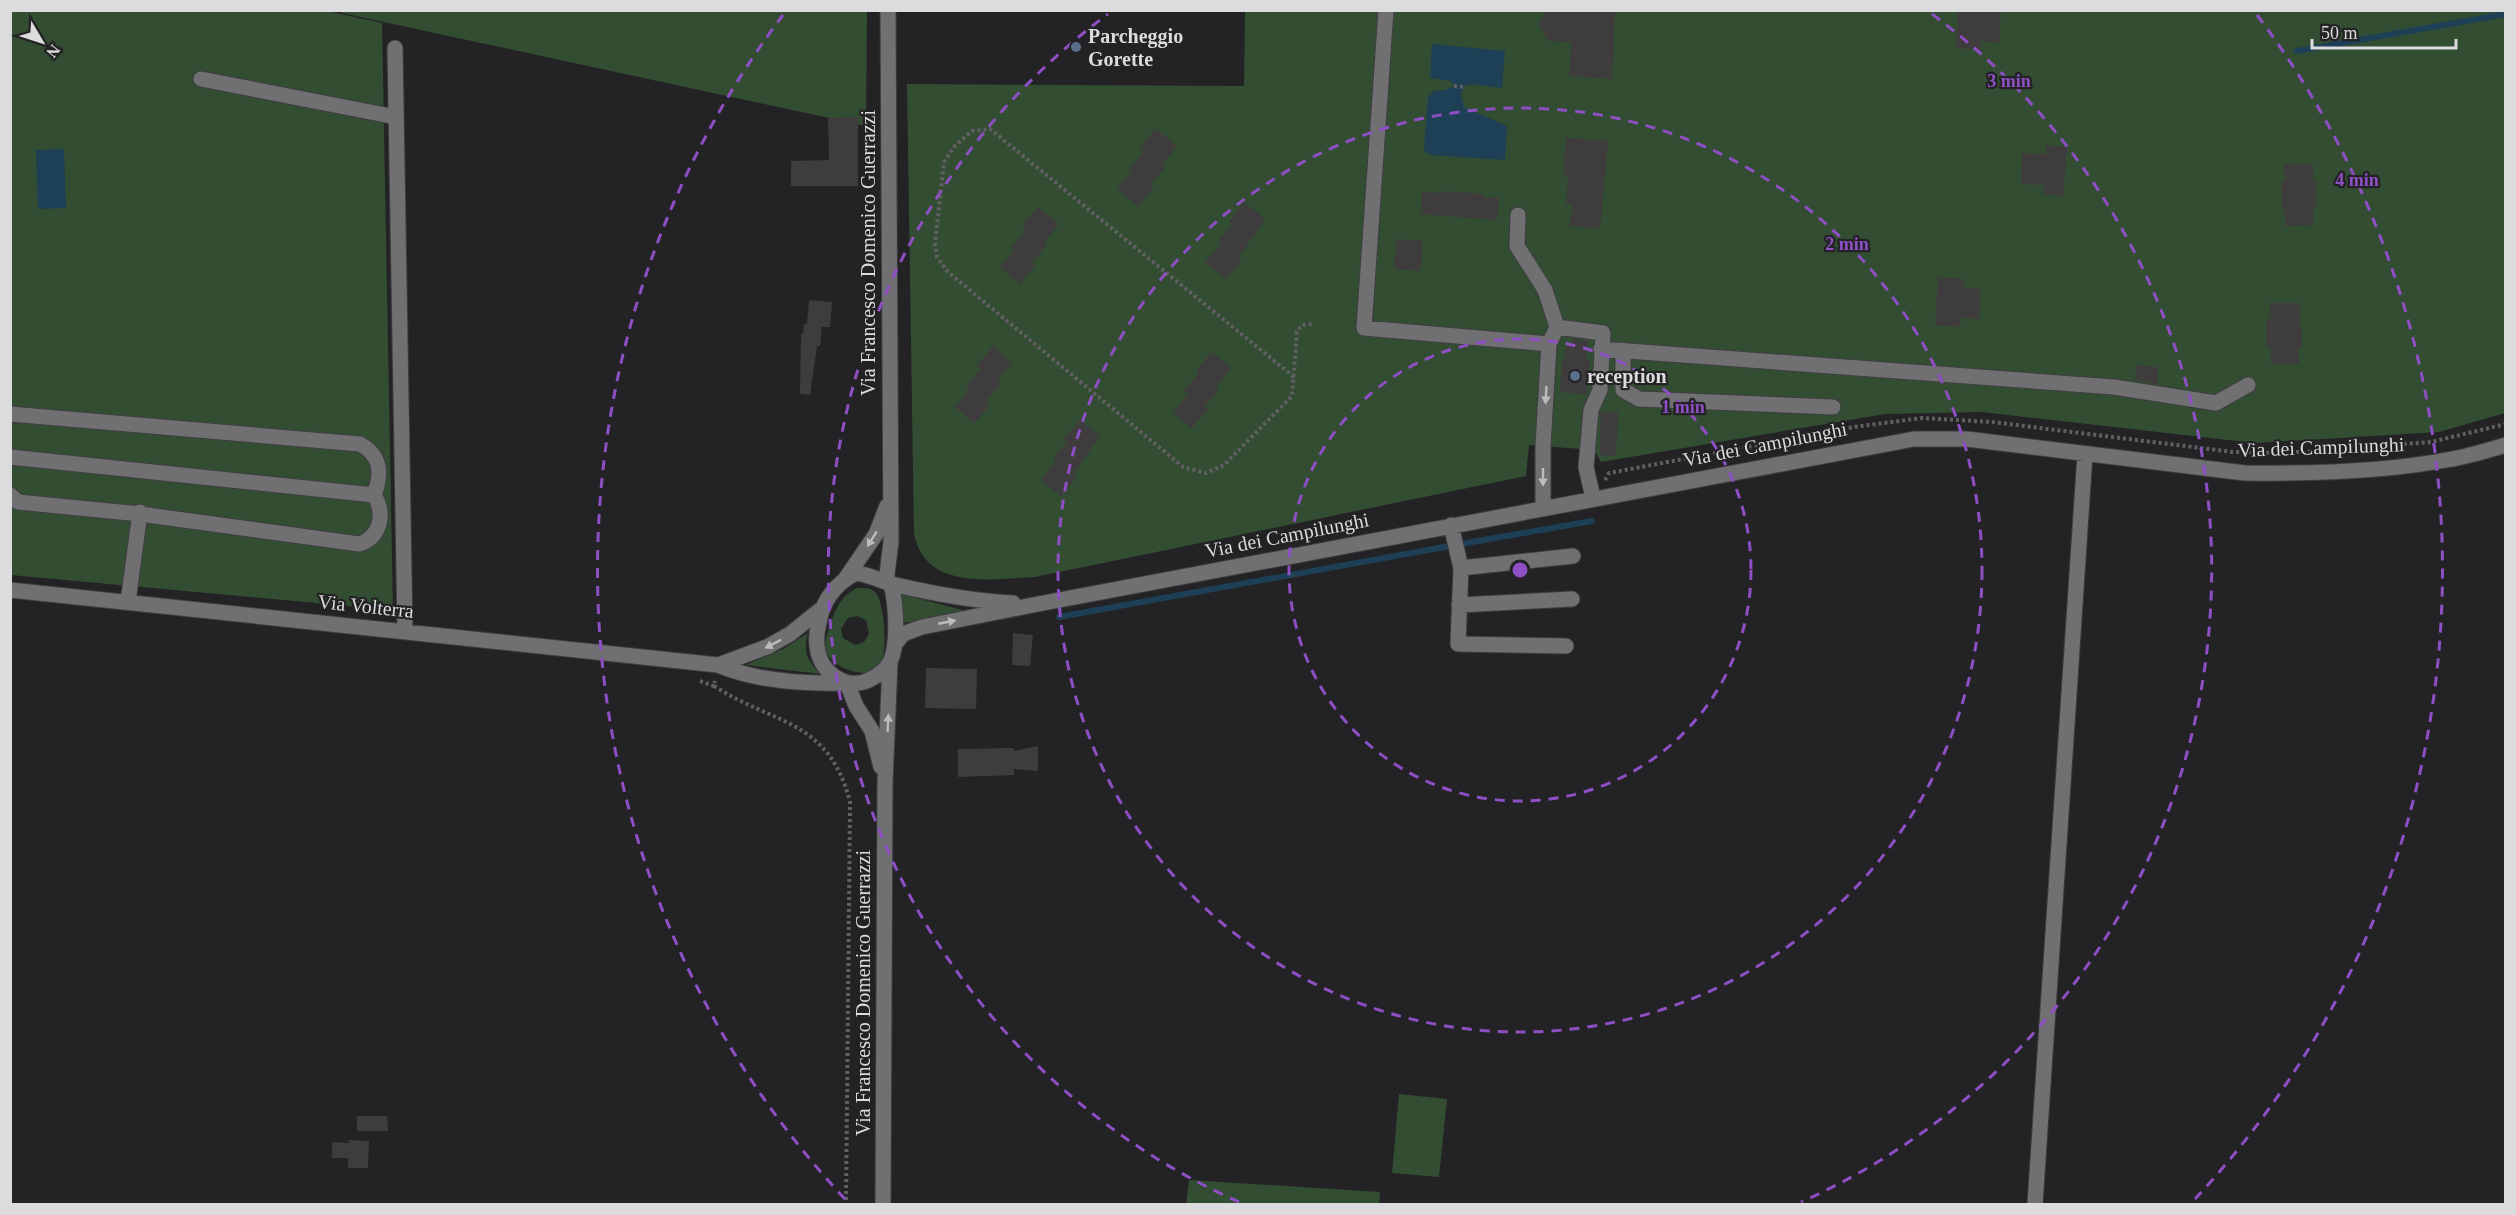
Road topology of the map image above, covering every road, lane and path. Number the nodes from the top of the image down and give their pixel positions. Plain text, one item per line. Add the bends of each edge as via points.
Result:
1 (357, 10) edge
2 (364, 10) edge
3 (888, 10) edge
4 (1386, 10) edge
5 (395, 48) dead end
6 (201, 79) dead end
7 (1454, 86) dead end
8 (1464, 87) dead end
9 (396, 117) junction
10 (1518, 215) dead end
11 (1313, 324) dead end
12 (1557, 327) junction
13 (1549, 344) junction
14 (1601, 349) junction
15 (1623, 350) junction
16 (1294, 377) junction
17 (2248, 385) dead end
18 (1833, 407) dead end
19 (10, 414) edge
20 (2505, 424) edge
21 (2505, 446) edge
22 (2217, 450) dead end
23 (2085, 454) junction
24 (10, 458) edge
25 (891, 494) junction
26 (10, 495) edge
27 (374, 495) junction
28 (1593, 498) junction
29 (1543, 508) junction
30 (140, 513) junction
31 (1451, 525) junction
32 (1573, 556) dead end
33 (1461, 568) junction
34 (845, 579) junction
35 (888, 583) junction
36 (10, 590) edge
37 (1572, 599) dead end
38 (128, 602) junction
39 (1038, 604) junction
40 (1459, 605) junction
41 (820, 610) junction
42 (405, 631) junction
43 (895, 644) junction
44 (1566, 646) dead end
45 (890, 663) junction
46 (718, 665) junction
47 (845, 683) junction
48 (816, 684) junction
49 (714, 686) dead end
50 (856, 706) junction
51 (885, 782) junction
52 (846, 1204) edge
53 (883, 1204) edge
54 (2035, 1204) edge

1 - 2 path
3 - 25 street, Via Francesco Domenico Guerrazzi
4 - 13 street via 1364,328
5 - 9 street
6 - 9 street
7 - 8 path
9 - 42 street
10 - 12 street via 1517,246 1545,290
11 - 16 path via 1302,325 1297,332
12 - 13 street
12 - 14 street via 1603,333
13 -> 29 street
14 - 15 street
14 - 28 street via 1600,390 1591,410 1586,467
15 - 17 street via 2114,387 2216,403
15 - 18 street via 1623,390 1639,399
16 - 16 path via 1292,396 1224,465 1206,473 1183,467 948,272 937,257 936,243 944,162 972,131 990,129
19 - 27 street via 360,444 369,449 380,468
20 - 22 path via 2451,438 2401,445 2284,453
21 - 23 street, Via dei Campilunghi via 2407,466 2270,474
23 - 28 street, Via dei Campilunghi via 1967,439 1914,439
23 - 54 street
24 - 27 street
25 -> 34 street, Via Francesco Domenico Guerrazzi via 876,534
25 - 35 street, Via Francesco Domenico Guerrazzi
26 - 30 street via 18,502
27 - 30 street via 379,503 377,531 370,541 358,544
28 - 29 street, Via dei Campilunghi
29 - 31 street, Via dei Campilunghi
30 - 38 street
31 - 33 street
31 - 39 street, Via dei Campilunghi
32 - 33 street
33 - 40 street
34 - 35 street via 856,573 868,574
34 - 41 street
35 - 39 street, Via dei Campilunghi via 972,601
35 - 43 street via 894,598
36 - 38 street, Via Volterra
37 - 40 street
38 - 42 street, Via Volterra
43 -> 39 street, Via dei Campilunghi via 903,634 922,627
40 - 44 street via 1458,644
41 -> 46 street, Via Volterra via 767,647
41 - 47 street via 817,648 830,673
42 - 46 street, Via Volterra
43 - 45 street
45 - 47 street via 865,682
51 -> 45 street, Via Francesco Domenico Guerrazzi
46 - 48 street, Via Volterra via 739,674
47 - 48 street, Via Volterra
47 - 50 street, Via Francesco Domenico Guerrazzi
48 - 50 street
49 - 52 path via 802,729 829,754 848,794
50 - 51 street, Via Francesco Domenico Guerrazzi via 872,731
51 - 53 street, Via Francesco Domenico Guerrazzi

